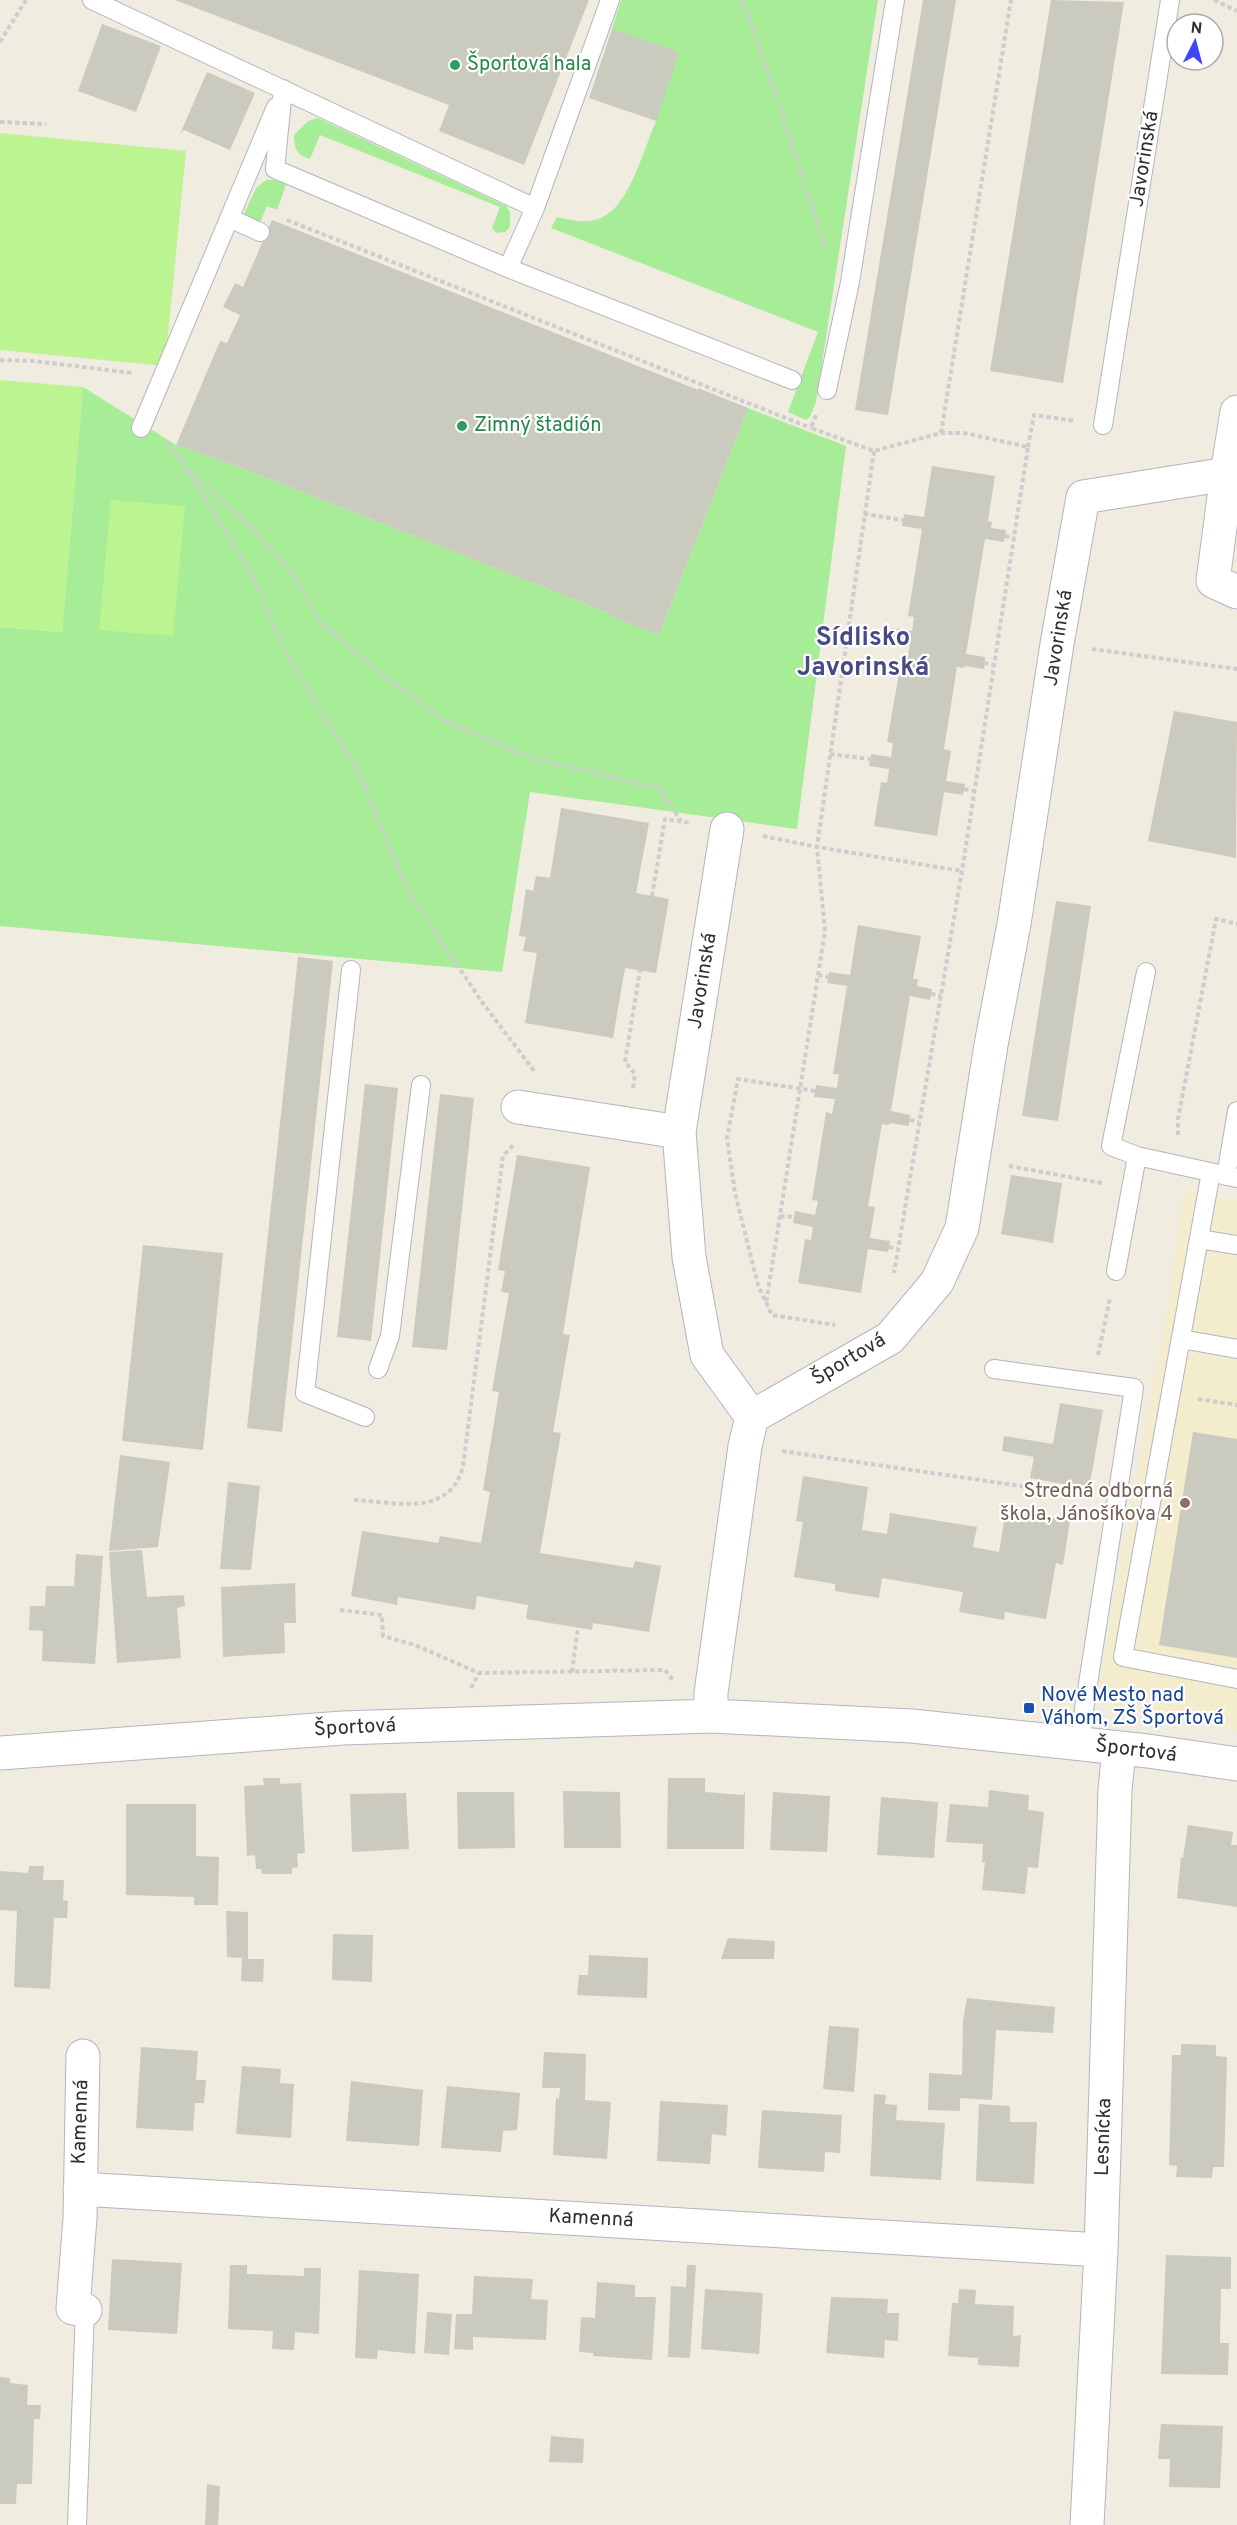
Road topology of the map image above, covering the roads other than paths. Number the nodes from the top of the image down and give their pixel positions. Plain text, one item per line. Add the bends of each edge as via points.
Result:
1 (92, 0) edge
2 (610, 0) edge
3 (895, 0) edge
4 (1170, 0) edge
5 (283, 89) junction
6 (535, 208) junction
7 (229, 218) junction
8 (260, 232) road end
9 (508, 268) junction
10 (792, 380) dead end
11 (827, 390) road end
12 (1237, 412) edge
13 (143, 422) road end
14 (1103, 425) road end
15 (1227, 474) junction
16 (1237, 592) edge
17 (727, 829) road end
18 (1014, 924) joint
19 (351, 970) dead end
20 (1146, 972) dead end
21 (421, 1085) dead end
22 (521, 1108) road end
23 (1237, 1111) edge
24 (679, 1132) junction
25 (1137, 1156) junction
26 (1224, 1175) edge
27 (1199, 1239) junction
28 (1237, 1245) edge
29 (1116, 1272) road end
30 (1181, 1339) junction
31 (1237, 1349) edge
32 (378, 1369) dead end
33 (994, 1369) dead end
34 (365, 1417) dead end
35 (748, 1431) junction
36 (1237, 1679) edge
37 (711, 1705) junction
38 (1082, 1745) junction
39 (1119, 1749) junction
40 (0, 1753) edge
41 (1237, 1764) edge
42 (83, 2056) dead end
43 (80, 2189) junction
44 (1101, 2250) junction
45 (86, 2310) joint
46 (77, 2525) edge
47 (1087, 2525) edge

1 - 5 lane
2 - 6 lane
3 - 11 lane via 850,282
4 - 14 lane, Javorinská
5 - 6 lane
5 - 7 lane
5 - 9 lane via 275,169
6 - 9 lane
7 - 8 lane
7 - 13 lane
9 - 10 lane
12 - 15 street
15 - 16 street via 1213,581
15 - 18 street, Javorinská via 1083,497
17 - 24 street, Javorinská
18 - 35 street, Športová via 962,1228 937,1282 890,1338
19 - 34 lane via 305,1393
20 - 25 lane via 1111,1146
21 - 32 lane via 390,1336
22 - 24 street
23 - 26 lane
24 - 35 street, Javorinská via 689,1257 708,1355
25 - 26 lane
25 - 29 lane
26 - 27 lane
27 - 28 lane
27 - 30 lane
30 - 31 lane
30 - 36 lane via 1123,1657
33 - 38 lane via 1134,1388 1083,1716
35 - 37 street
37 - 38 street, Športová
37 - 40 street, Športová
38 - 39 street, Športová
39 - 41 street, Športová
39 - 44 street, Lesnícka
42 - 43 street, Kamenná
43 - 44 street, Kamenná
43 - 45 street, Kamenná via 73,2308
44 - 47 street, Lesnícka
45 - 46 lane

